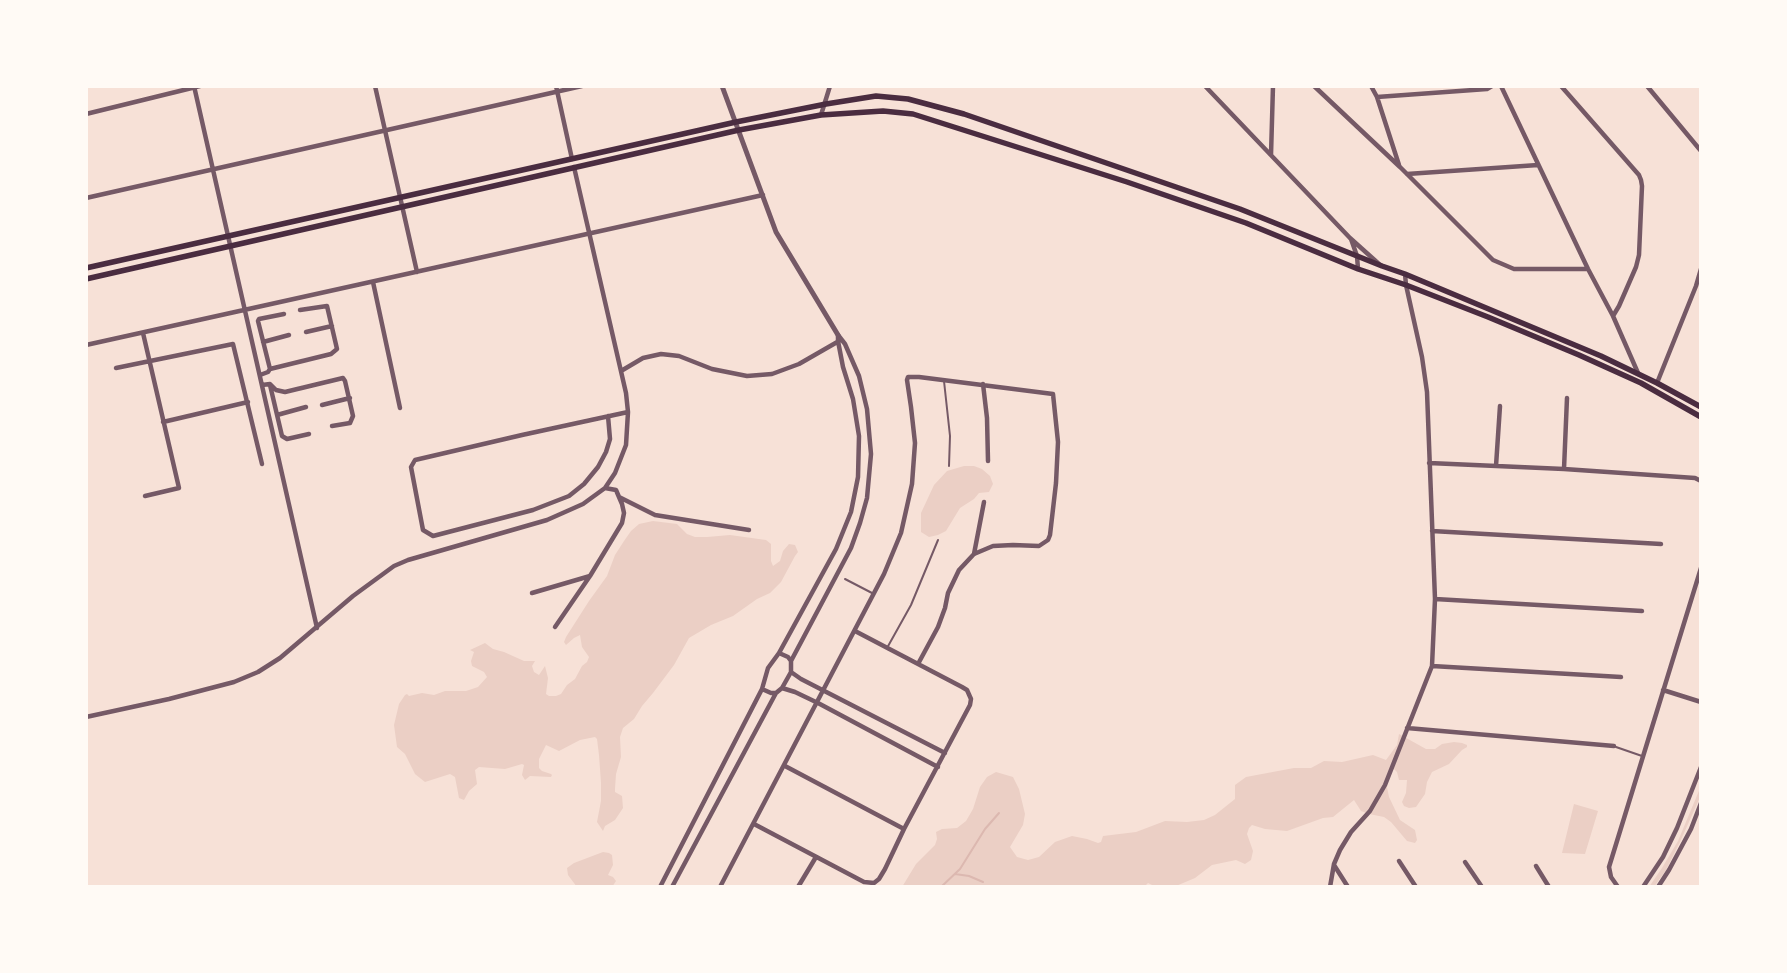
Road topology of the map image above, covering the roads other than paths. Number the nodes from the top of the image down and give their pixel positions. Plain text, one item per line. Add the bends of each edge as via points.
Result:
1 (200, 86) edge
2 (375, 86) edge
3 (582, 86) edge
4 (722, 86) edge
5 (830, 86) edge
6 (1205, 86) edge
7 (1273, 86) edge
8 (1314, 86) edge
9 (1371, 86) edge
10 (1492, 86) edge
11 (1501, 86) edge
12 (1561, 86) edge
13 (1647, 86) edge
14 (194, 87) edge
15 (556, 89) edge
16 (1377, 98) junction
17 (826, 104) junction
18 (86, 114) edge
19 (821, 115) junction
20 (736, 122) junction
21 (739, 130) junction
22 (386, 131) junction
23 (1701, 151) edge
24 (1271, 155) junction
25 (572, 159) junction
26 (1538, 165) junction
27 (574, 167) junction
28 (1400, 167) junction
29 (213, 170) junction
30 (1407, 174) junction
31 (763, 195) junction
32 (86, 198) edge
33 (401, 198) junction
34 (403, 206) junction
35 (589, 234) junction
36 (228, 236) junction
37 (1350, 238) junction
38 (230, 246) junction
39 (1357, 256) junction
40 (1382, 266) junction
41 (86, 268) edge
42 (1358, 269) junction
43 (1588, 269) junction
44 (1701, 269) edge
45 (417, 272) junction
46 (1405, 274) junction
47 (86, 279) edge
48 (373, 282) junction
49 (1406, 285) junction
50 (245, 309) junction
51 (300, 310) dead end
52 (284, 314) dead end
53 (1613, 316) junction
54 (332, 326) junction
55 (306, 332) dead end
56 (144, 333) junction
57 (289, 335) dead end
58 (839, 338) junction
59 (263, 342) junction
60 (86, 345) edge
61 (150, 360) junction
62 (116, 368) dead end
63 (270, 369) junction
64 (621, 370) junction
65 (1638, 373) junction
66 (260, 375) junction
67 (944, 380) junction
68 (1657, 382) junction
69 (270, 384) junction
70 (983, 384) junction
71 (262, 385) junction
72 (350, 398) junction
73 (1567, 398) dead end
74 (248, 402) junction
75 (322, 405) dead end
76 (1500, 406) dead end
77 (1701, 407) edge
78 (306, 408) dead end
79 (400, 408) dead end
80 (628, 412) junction
81 (277, 414) junction
82 (608, 416) junction
83 (1701, 417) edge
84 (163, 422) junction
85 (332, 426) dead end
86 (309, 434) dead end
87 (988, 461) dead end
88 (1429, 463) junction
89 (262, 464) dead end
90 (949, 466) dead end
91 (1496, 466) junction
92 (1564, 469) junction
93 (1701, 481) edge
94 (605, 488) junction
95 (145, 496) dead end
96 (619, 497) junction
97 (984, 502) dead end
98 (749, 530) dead end
99 (1432, 531) junction
100 (938, 540) dead end
101 (1662, 544) dead end
102 (974, 554) junction
103 (1701, 568) edge
104 (590, 576) junction
105 (845, 579) dead end
106 (532, 593) dead end
107 (874, 594) junction
108 (1435, 599) junction
109 (1642, 611) dead end
110 (555, 627) dead end
111 (317, 628) junction
112 (856, 630) junction
113 (887, 648) junction
114 (779, 653) junction
115 (791, 661) junction
116 (918, 664) junction
117 (1432, 666) junction
118 (791, 672) junction
119 (1621, 677) dead end
120 (782, 688) junction
121 (762, 689) junction
122 (1663, 690) junction
123 (824, 691) junction
124 (776, 694) junction
125 (1701, 702) edge
126 (818, 703) junction
127 (86, 717) edge
128 (1407, 728) junction
129 (1614, 746) joint
130 (945, 753) junction
131 (1643, 756) junction
132 (785, 766) junction
133 (938, 767) junction
134 (1701, 767) edge
135 (1701, 803) edge
136 (754, 824) junction
137 (904, 829) junction
138 (816, 857) junction
139 (1399, 861) dead end
140 (1466, 862) dead end
141 (1334, 864) junction
142 (1536, 866) dead end
143 (660, 887) edge
144 (672, 887) edge
145 (720, 887) edge
146 (798, 887) edge
147 (1330, 887) edge
148 (1348, 887) edge
149 (1416, 887) edge
150 (1482, 887) edge
151 (1549, 887) edge
152 (1618, 887) edge
153 (1643, 887) edge
154 (1658, 887) edge

1 - 14 street
2 - 22 street
3 - 15 street
4 - 20 street
5 - 17 street
6 - 24 street
7 - 24 street
8 - 28 street
9 - 16 street
10 - 16 street
11 - 26 street
12 - 53 street via 1641,180 1639,255
13 - 23 street
14 - 18 street
14 - 29 street
15 - 22 street
15 - 25 street
16 - 28 street
17 - 19 street
17 - 20 main road
17 - 39 main road via 876,96 964,114 1240,209
19 - 21 main road
19 - 42 main road via 883,111 913,114 1246,223
20 - 21 street
20 - 25 main road
21 - 27 main road
21 - 31 street
22 - 29 street
22 - 33 street
24 - 37 street
25 - 33 main road
26 - 30 street
26 - 43 street
27 - 34 main road
27 - 35 street
28 - 30 street
29 - 32 street
29 - 36 street
30 - 43 street via 1493,260 1514,269
31 - 35 street
31 - 58 street via 776,232
33 - 34 street
33 - 36 main road
34 - 38 main road
34 - 45 street
35 - 45 street
35 - 64 street
36 - 38 street
36 - 41 main road
37 - 39 street
37 - 40 street
38 - 47 main road
38 - 50 street
39 - 40 main road
39 - 42 street
40 - 46 main road
42 - 49 main road
43 - 53 street
44 - 68 street
45 - 48 street
46 - 49 street
46 - 65 main road
48 - 50 street
48 - 79 street
49 - 83 main road via 1641,383
49 - 88 street via 1422,357
50 - 56 street
50 - 66 street
51 - 54 street via 327,306
52 - 59 street via 259,319
53 - 65 street
54 - 55 street
54 - 63 street via 335,352
56 - 60 street
56 - 61 street
57 - 59 street
58 - 64 street via 799,364 772,374 747,376 712,369 679,356 661,354 642,358
58 - 114 street via 858,426 858,477 851,512 836,549
58 - 115 street via 859,376 867,409 871,454 867,498 851,548
59 - 63 street
61 - 62 street
61 - 74 street via 232,343
61 - 84 street
63 - 66 street
64 - 80 street
65 - 68 main road
66 - 71 street
67 - 70 street
67 - 90 lane via 950,436
67 - 107 street via 909,376 906,380 915,442 912,484 901,533
68 - 77 main road
69 - 71 street
69 - 72 street via 285,392 343,378
69 - 81 street
70 - 87 street
70 - 102 street via 1054,395 1058,442 1056,483 1048,540 1034,547 993,546
71 - 111 street
72 - 75 street
72 - 85 street via 352,420
73 - 92 street
74 - 84 street
74 - 89 street
76 - 91 street
78 - 81 street
80 - 82 street
80 - 94 street via 626,445
81 - 86 street via 284,438
82 - 82 street via 610,438 606,452 594,473 569,496 533,510 433,536 423,530 411,467 419,458
84 - 95 street via 179,488
88 - 91 street
88 - 99 street
91 - 92 street
92 - 93 street
94 - 96 street via 616,490
94 - 111 street via 582,504 547,520 394,566
96 - 98 street via 655,515
96 - 104 street via 624,512 622,523
97 - 102 street
99 - 101 street
99 - 108 street
100 - 113 lane via 911,605
102 - 116 street via 959,570 938,627
103 - 122 street
104 - 106 street
104 - 110 street
105 - 107 lane
107 - 112 street
108 - 109 street
108 - 117 street
111 - 127 street via 280,658 234,682 169,700
112 - 113 street
112 - 123 street
113 - 116 street
114 - 115 street
114 - 121 street via 768,668
115 - 118 street
116 - 130 street via 962,687 970,695 970,705
117 - 119 street
117 - 128 street
118 - 120 street
118 - 123 street
120 - 124 street
120 - 126 street
121 - 124 street
121 - 143 street
122 - 125 street
122 - 131 street
123 - 126 street
123 - 130 street
124 - 144 street
126 - 132 street
126 - 133 street
128 - 129 street
128 - 141 street via 1379,798 1351,832
129 - 131 lane
130 - 133 street
131 - 152 street via 1609,867
132 - 136 street
132 - 137 street
133 - 137 street
134 - 153 street via 1663,857
135 - 154 street via 1691,829
136 - 138 street
136 - 145 street
137 - 138 street via 882,875 874,883 864,882
138 - 146 street
139 - 149 street
140 - 150 street
141 - 147 street
141 - 148 street
142 - 151 street

